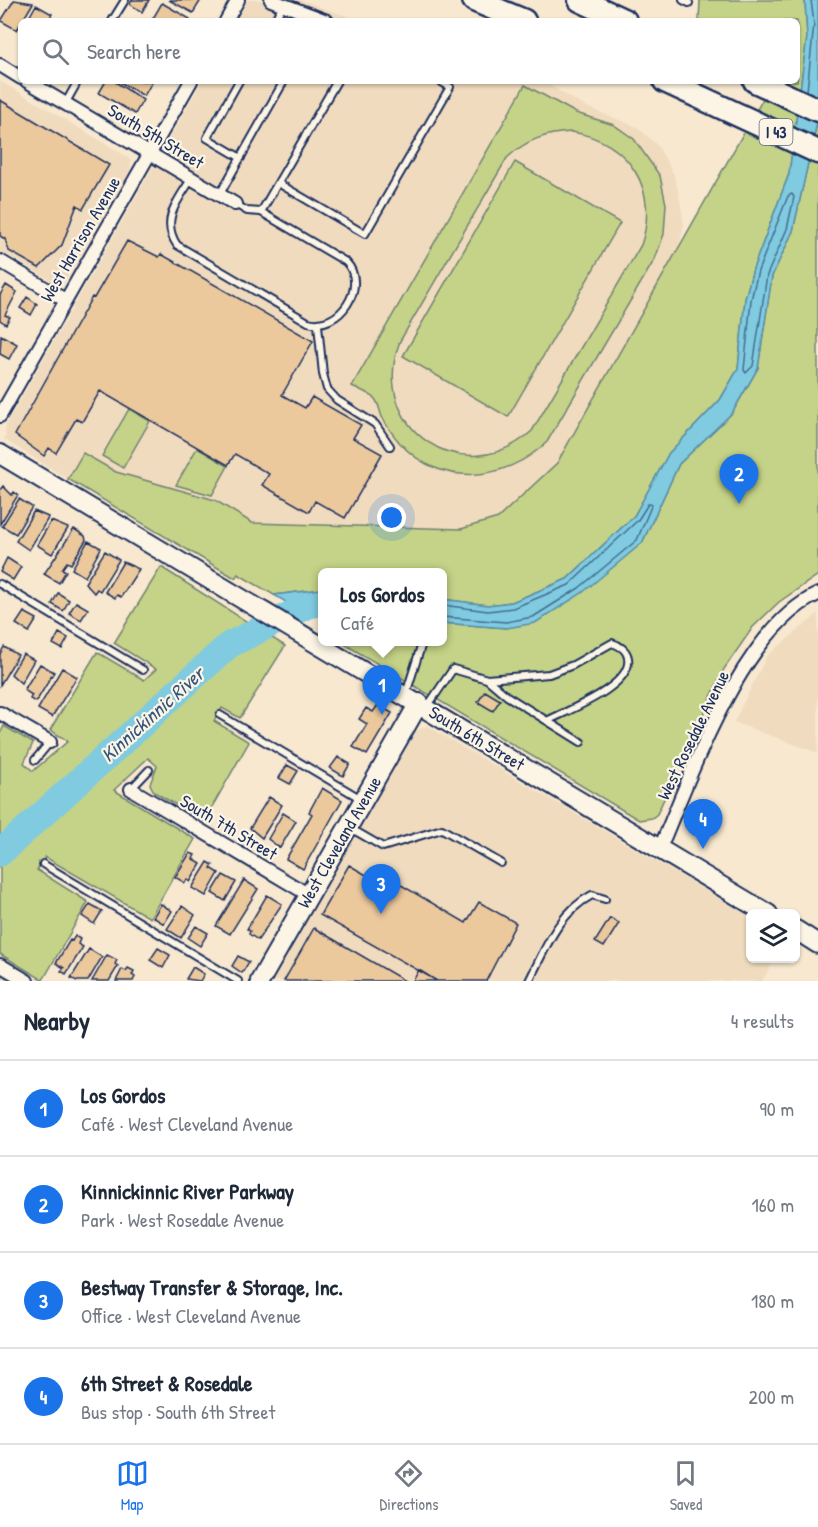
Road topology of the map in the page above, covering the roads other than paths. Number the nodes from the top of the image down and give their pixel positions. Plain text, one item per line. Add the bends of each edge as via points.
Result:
1 (124, 0) edge
2 (238, 0) edge
3 (474, 0) edge
4 (580, 0) edge
5 (277, 2) edge
6 (114, 18) edge
7 (228, 18) edge
8 (274, 18) edge
9 (317, 18) edge
10 (517, 18) edge
11 (619, 18) edge
12 (0, 65) edge
13 (18, 76) edge
14 (32, 84) edge
15 (76, 84) edge
16 (189, 84) edge
17 (237, 84) edge
18 (282, 84) edge
19 (335, 84) edge
20 (445, 84) edge
21 (671, 84) edge
22 (762, 84) edge
23 (64, 104) junction
24 (818, 110) edge
25 (818, 152) edge
26 (150, 153) junction
27 (241, 158) junction
28 (192, 178) junction
29 (278, 183) junction
30 (220, 195) junction
31 (235, 204) joint
32 (261, 212) junction
33 (0, 261) edge
34 (65, 300) junction
35 (318, 325) junction
36 (0, 416) edge
37 (390, 446) dead end
38 (0, 454) edge
39 (0, 584) edge
40 (818, 594) edge
41 (318, 643) edge
42 (323, 646) edge
43 (422, 646) edge
44 (143, 670) dead end
45 (487, 679) junction
46 (417, 702) junction
47 (0, 713) edge
48 (220, 715) dead end
49 (547, 721) junction
50 (50, 742) joint
51 (581, 742) dead end
52 (35, 760) dead end
53 (149, 770) dead end
54 (131, 789) joint
55 (363, 800) junction
56 (348, 827) junction
57 (660, 848) junction
58 (501, 863) dead end
59 (43, 864) dead end
60 (309, 895) junction
61 (605, 899) dead end
62 (760, 909) edge
63 (800, 933) edge
64 (818, 944) edge
65 (0, 965) edge
66 (27, 981) edge
67 (238, 981) edge
68 (260, 981) edge
69 (529, 981) edge

1 - 6 lane
2 - 7 street
3 - 10 highway
4 - 11 highway
5 - 8 lane
5 - 9 street
12 - 13 street
14 - 23 street, South 5th Street
15 - 23 lane
16 - 26 street, West Harrison Avenue
17 - 27 lane via 207,138
18 - 27 lane
19 - 29 lane
20 - 29 lane via 450,87 365,234
21 - 25 highway, I 43
22 - 24 highway, I 43
23 - 26 street, South 5th Street
26 - 28 street, South 5th Street
26 - 34 street, West Harrison Avenue
27 - 30 lane
28 - 30 street, South 5th Street
28 - 35 lane via 169,218 171,236 177,245
29 - 32 lane
30 - 31 street, South 5th Street
31 - 32 lane via 247,212
32 - 35 lane via 353,269 354,289 338,317
33 - 34 street
34 - 36 street, West Harrison Avenue
35 - 37 lane via 327,389 375,424
38 - 41 street, South 6th Street
39 - 44 lane
40 - 57 street, West Rosedale Avenue via 804,600 777,623 754,654 717,718
42 - 46 street, South 6th Street
43 - 46 lane
45 - 46 lane via 453,669
45 - 49 lane
45 - 49 lane via 549,674 612,643 625,651 627,667 616,685
46 - 55 street, West Cleveland Avenue
46 - 57 street, South 6th Street
47 - 50 street
48 - 55 lane
49 - 51 lane
50 - 52 lane
53 - 54 lane
54 - 60 street, South 7th Street
55 - 56 street, West Cleveland Avenue
56 - 58 lane via 383,847 442,829
56 - 60 street, West Cleveland Avenue
57 - 62 street, South 6th Street
59 - 67 lane
60 - 68 street, West Cleveland Avenue
61 - 69 lane via 592,895 576,903 562,920
63 - 64 street
65 - 66 street

